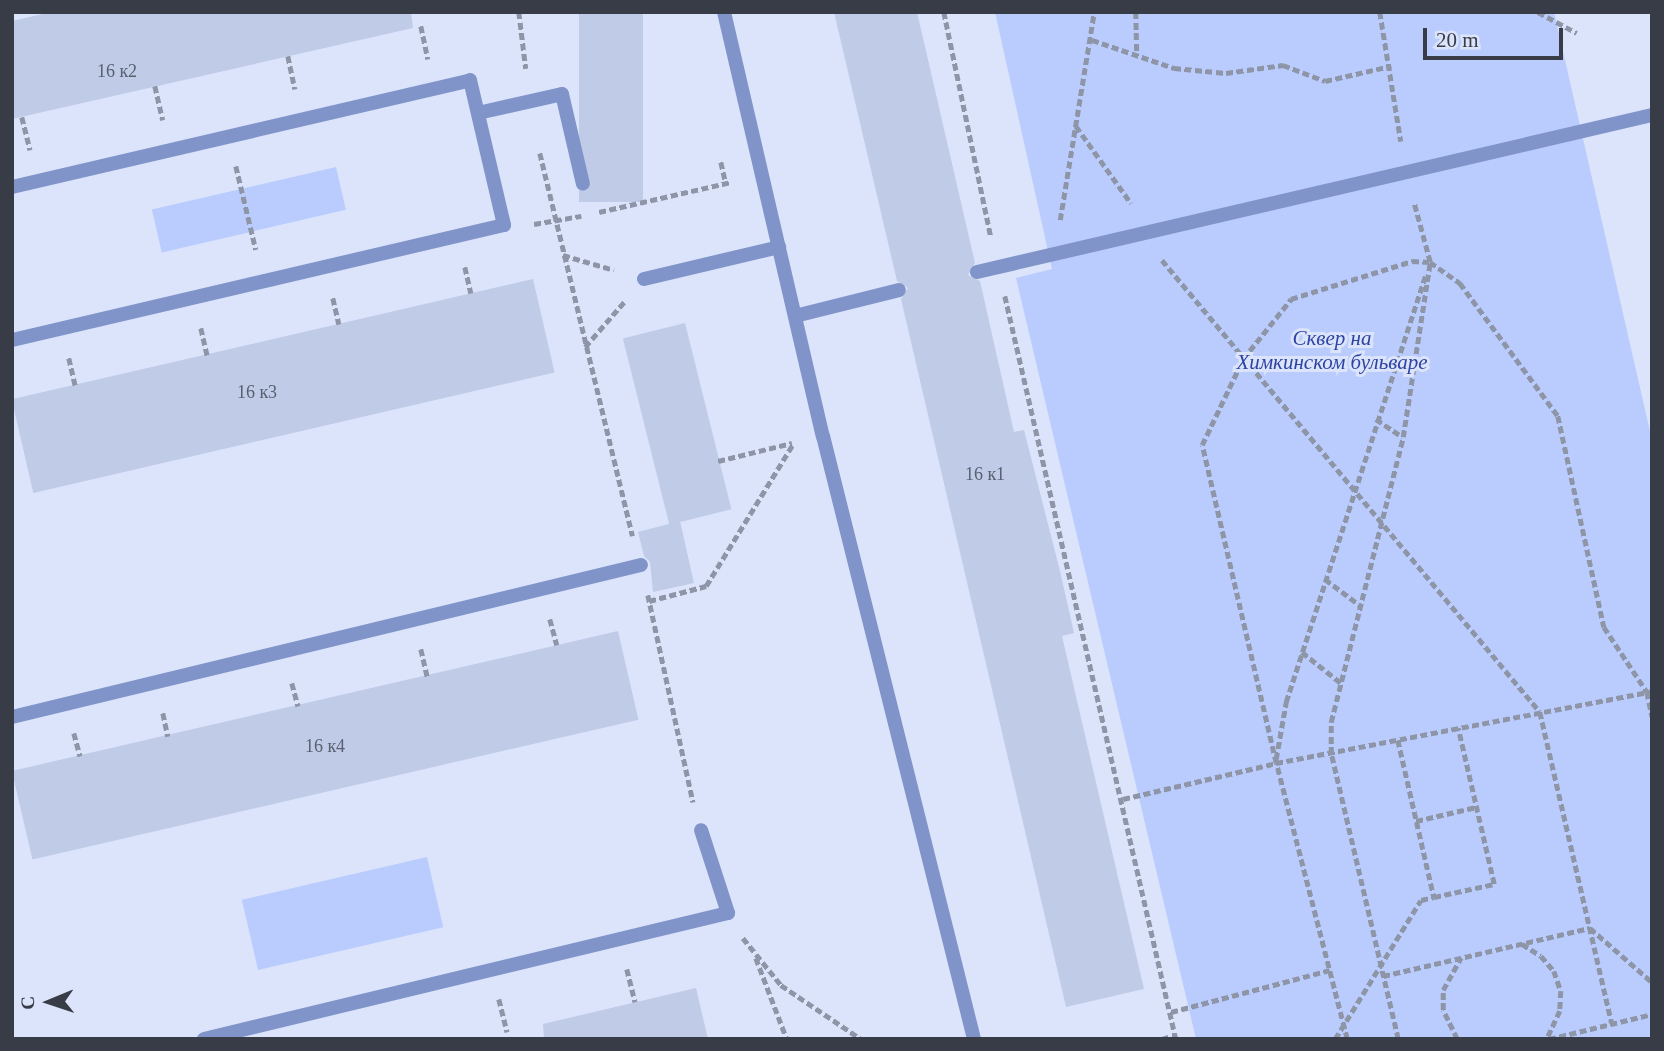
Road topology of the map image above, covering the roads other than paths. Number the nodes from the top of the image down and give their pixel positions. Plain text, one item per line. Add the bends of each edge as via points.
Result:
1 (724, 12) edge
2 (478, 113) junction
3 (1652, 114) edge
4 (583, 184) dead end
5 (12, 187) edge
6 (779, 247) junction
7 (977, 272) dead end
8 (644, 279) road end
9 (899, 290) dead end
10 (795, 316) junction
11 (12, 340) edge
12 (641, 565) road end
13 (12, 717) edge
14 (701, 830) road end
15 (204, 1039) edge
16 (974, 1039) edge

1 - 6 lane
2 - 4 lane via 562,94
2 - 5 lane via 470,80
2 - 11 lane via 503,225
3 - 7 lane
6 - 8 lane
6 - 10 lane
9 - 10 lane
10 - 16 lane
12 - 13 lane
14 - 15 lane via 728,913

